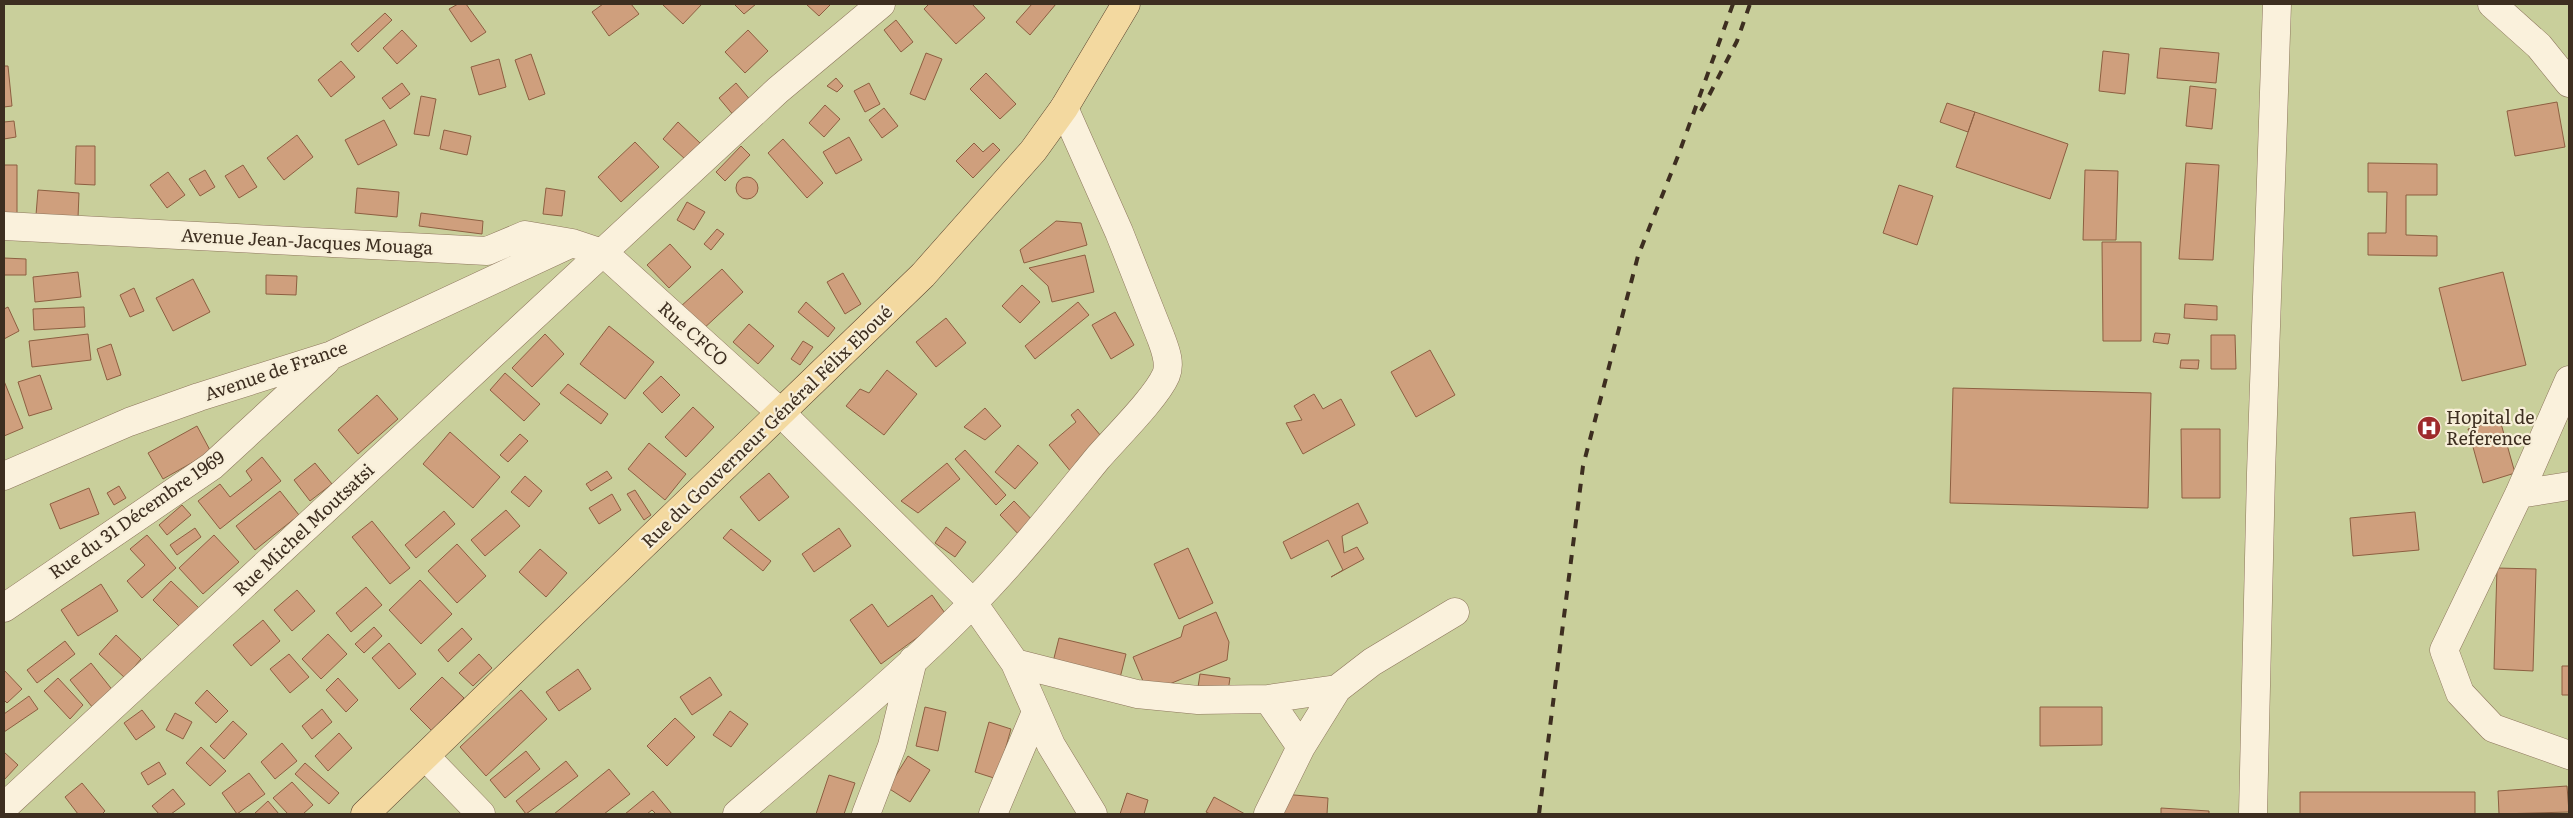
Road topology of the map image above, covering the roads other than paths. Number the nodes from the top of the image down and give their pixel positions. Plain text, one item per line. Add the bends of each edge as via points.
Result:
1 (881, 4) edge
2 (1126, 4) edge
3 (2277, 4) edge
4 (2492, 4) edge
5 (2569, 83) edge
6 (1064, 108) junction
7 (4, 226) edge
8 (572, 243) junction
9 (604, 254) junction
10 (332, 355) junction
11 (2569, 380) edge
12 (782, 414) junction
13 (4, 476) edge
14 (2569, 486) edge
15 (2519, 494) junction
16 (973, 602) junction
17 (4, 608) edge
18 (1455, 612) dead end
19 (914, 660) junction
20 (1015, 663) junction
21 (1337, 689) junction
22 (1268, 700) junction
23 (1036, 712) junction
24 (1301, 747) junction
25 (2569, 755) edge
26 (426, 757) junction
27 (4, 807) edge
28 (364, 814) edge
29 (481, 814) edge
30 (737, 814) edge
31 (866, 814) edge
32 (993, 814) edge
33 (1093, 814) edge
34 (1268, 814) edge
35 (2253, 814) edge

1 - 9 street, Rue Michel Moutsatsi via 778,90
2 - 6 main road, Rue du Gouverneur Général Félix Eboué
3 - 35 street
4 - 5 street via 2539,46
6 - 12 main road, Rue du Gouverneur Général Félix Eboué via 1033,151 924,275
6 - 16 street via 1161,338 1167,356 1167,373 1158,390 1048,521
7 - 8 street, Avenue Jean-Jacques Mouaga via 487,251 525,235
8 - 9 street, Avenue Jean-Jacques Mouaga
8 - 10 street, Avenue de France
9 - 12 street, Rue CFCO
9 - 27 street, Rue Michel Moutsatsi
10 - 13 street, Avenue de France via 129,422
10 - 17 street, Rue du 31 Décembre 1969 via 212,466
11 - 15 street
12 - 16 street, Rue CFCO
12 - 26 main road, Rue du Gouverneur Général Félix Eboué
14 - 15 street
15 - 25 street via 2444,650 2460,693 2493,728
16 - 19 street
16 - 20 street, Rue CFCO
18 - 21 street via 1372,662
19 - 30 street
19 - 31 street via 892,746
20 - 22 street via 1137,694 1198,700
20 - 23 street, Rue CFCO
21 - 22 street
21 - 24 street
22 - 24 street
23 - 32 street
23 - 33 street, Rue CFCO via 1051,745
24 - 34 street
26 - 28 main road, Rue du Gouverneur Général Félix Eboué
26 - 29 street

